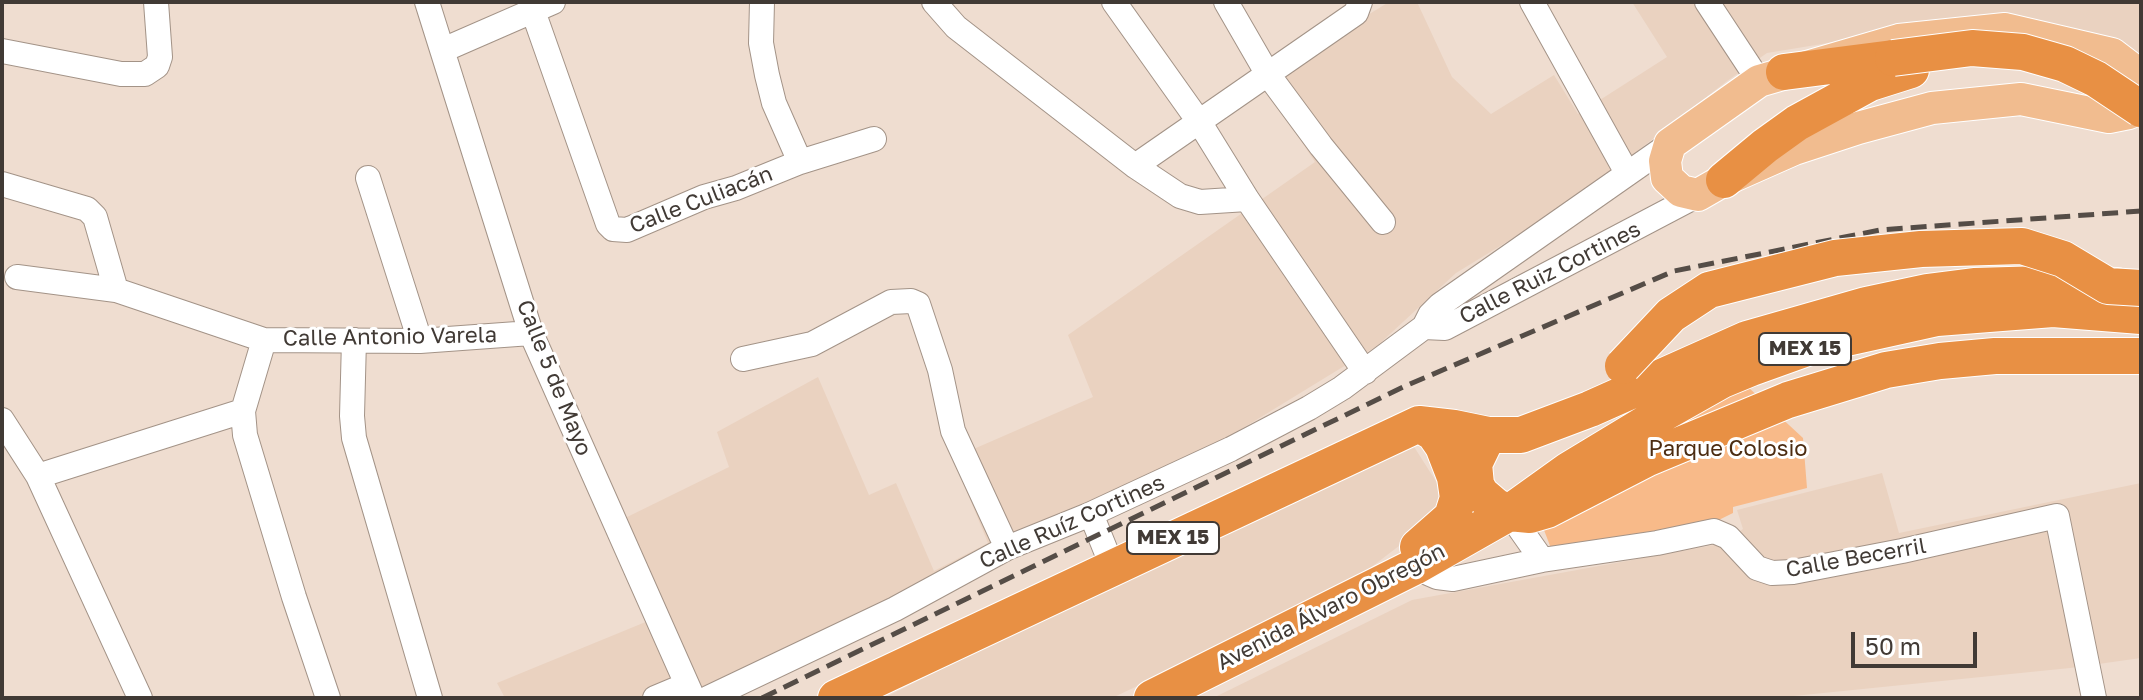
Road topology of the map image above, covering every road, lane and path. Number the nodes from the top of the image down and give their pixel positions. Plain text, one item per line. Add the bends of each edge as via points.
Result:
1 (156, 2) edge
2 (427, 2) edge
3 (762, 2) edge
4 (934, 2) edge
5 (1114, 2) edge
6 (1226, 2) edge
7 (1360, 2) edge
8 (1532, 2) edge
9 (1707, 2) edge
10 (543, 6) edge
11 (2009, 15) edge
12 (443, 50) junction
13 (2, 51) edge
14 (2129, 62) edge
15 (1902, 64) junction
16 (1267, 73) junction
17 (1772, 77) junction
18 (2141, 109) edge
19 (1200, 123) junction
20 (2141, 127) edge
21 (874, 139) dead end
22 (1670, 144) junction
23 (800, 162) junction
24 (1135, 166) junction
25 (1627, 173) junction
26 (368, 178) dead end
27 (2, 184) edge
28 (1711, 187) junction
29 (1247, 199) junction
30 (1383, 222) dead end
31 (17, 277) dead end
32 (2141, 288) edge
33 (116, 290) junction
34 (2141, 316) edge
35 (1424, 327) junction
36 (531, 333) junction
37 (264, 340) junction
38 (354, 340) junction
39 (420, 341) junction
40 (2141, 356) edge
41 (743, 359) dead end
42 (1365, 372) junction
43 (1590, 409) junction
44 (243, 411) junction
45 (2, 420) edge
46 (1419, 424) junction
47 (1505, 435) junction
48 (38, 476) junction
49 (1544, 488) junction
50 (1509, 513) junction
51 (1091, 514) junction
52 (1007, 548) junction
53 (1542, 560) junction
54 (1112, 566) junction
55 (1414, 567) junction
56 (1364, 591) junction
57 (689, 691) edge
58 (140, 698) edge
59 (328, 698) edge
60 (430, 698) edge
61 (655, 698) edge
62 (708, 698) edge
63 (836, 698) edge
64 (1152, 698) edge
65 (2094, 698) edge

1 - 13 street via 160,57 152,71 135,76
2 - 12 street, Calle 5 de Mayo
3 - 23 street via 767,75
4 - 24 street via 956,27
5 - 19 street
6 - 16 street
7 - 16 street via 1356,13
8 - 25 street
9 - 17 street
10 - 12 street
10 - 23 street, Calle Culiacán via 613,229 627,230
11 - 14 main road, Calle Ruiz Cortines
11 - 17 main road, Calle Ruiz Cortines
12 - 36 street, Calle 5 de Mayo
14 - 28 main road, Calle Ruiz Cortines via 2140,96 2134,109 2120,117 2021,99 1932,108 1825,138
15 - 17 highway
15 - 18 highway, bridge via 1972,48 2023,52 2065,64
15 - 20 highway via 1978,61 2028,67 2090,90
15 - 28 highway via 1797,123
16 - 19 street
16 - 30 street
17 - 22 main road, Calle Ruiz Cortines
19 - 24 street
19 - 29 street
21 - 23 street, Calle Culiacán
22 - 25 street, Calle Ruiz Cortines
22 - 28 main road via 1667,178 1681,191
24 - 29 street via 1180,196 1200,202
25 - 35 street, Calle Ruiz Cortines via 1440,305
26 - 39 street
27 - 33 street via 87,209 95,217
28 - 35 street, Calle Ruiz Cortines via 1445,328
29 - 42 street
31 - 33 street, Calle Antonio Varela
32 - 43 highway, MEX 15 via 1974,286 1866,305 1747,339
32 - 43 highway, bridge via 2108,286 2063,259 2022,246 1835,258 1709,290 1671,315
33 - 37 street, Calle Antonio Varela
34 - 49 highway, MEX 15 via 2053,309 1990,312 1815,345 1722,380
35 - 42 street, Calle Ruíz Cortines
36 - 39 street, Calle Antonio Varela
36 - 57 street, Calle 5 de Mayo
37 - 38 street, Calle Antonio Varela
37 - 44 street
38 - 39 street, Calle Antonio Varela
38 - 60 street via 354,438
40 - 50 highway via 1995,356 1886,370 1816,390 1646,459 1547,510
41 - 52 street via 812,344 891,302 918,304 953,431
42 - 51 street, Calle Ruíz Cortines via 1269,429
43 - 47 highway, MEX 15
44 - 48 street
44 - 59 street via 256,477
45 - 48 street
46 - 47 highway
46 - 54 highway, MEX 15
46 - 56 highway via 1443,446 1455,477 1457,508 1443,527
47 - 49 highway via 1533,441 1546,465
47 - 50 highway via 1474,464 1476,485
48 - 58 street
49 - 50 highway, MEX 15
50 - 53 street
50 - 55 highway, Avenida Álvaro Obregón / MEX 15
51 - 52 street, Calle Ruíz Cortines
51 - 54 street
52 - 62 street, Calle Ruíz Cortines via 895,609
53 - 55 street via 1453,579
53 - 65 street, Calle Becerril via 1714,531 1728,537 1763,571 1793,572 2057,516
54 - 63 highway, MEX 15
55 - 56 highway, Avenida Álvaro Obregón / MEX 15
56 - 64 highway, Avenida Álvaro Obregón / MEX 15
57 - 61 street

